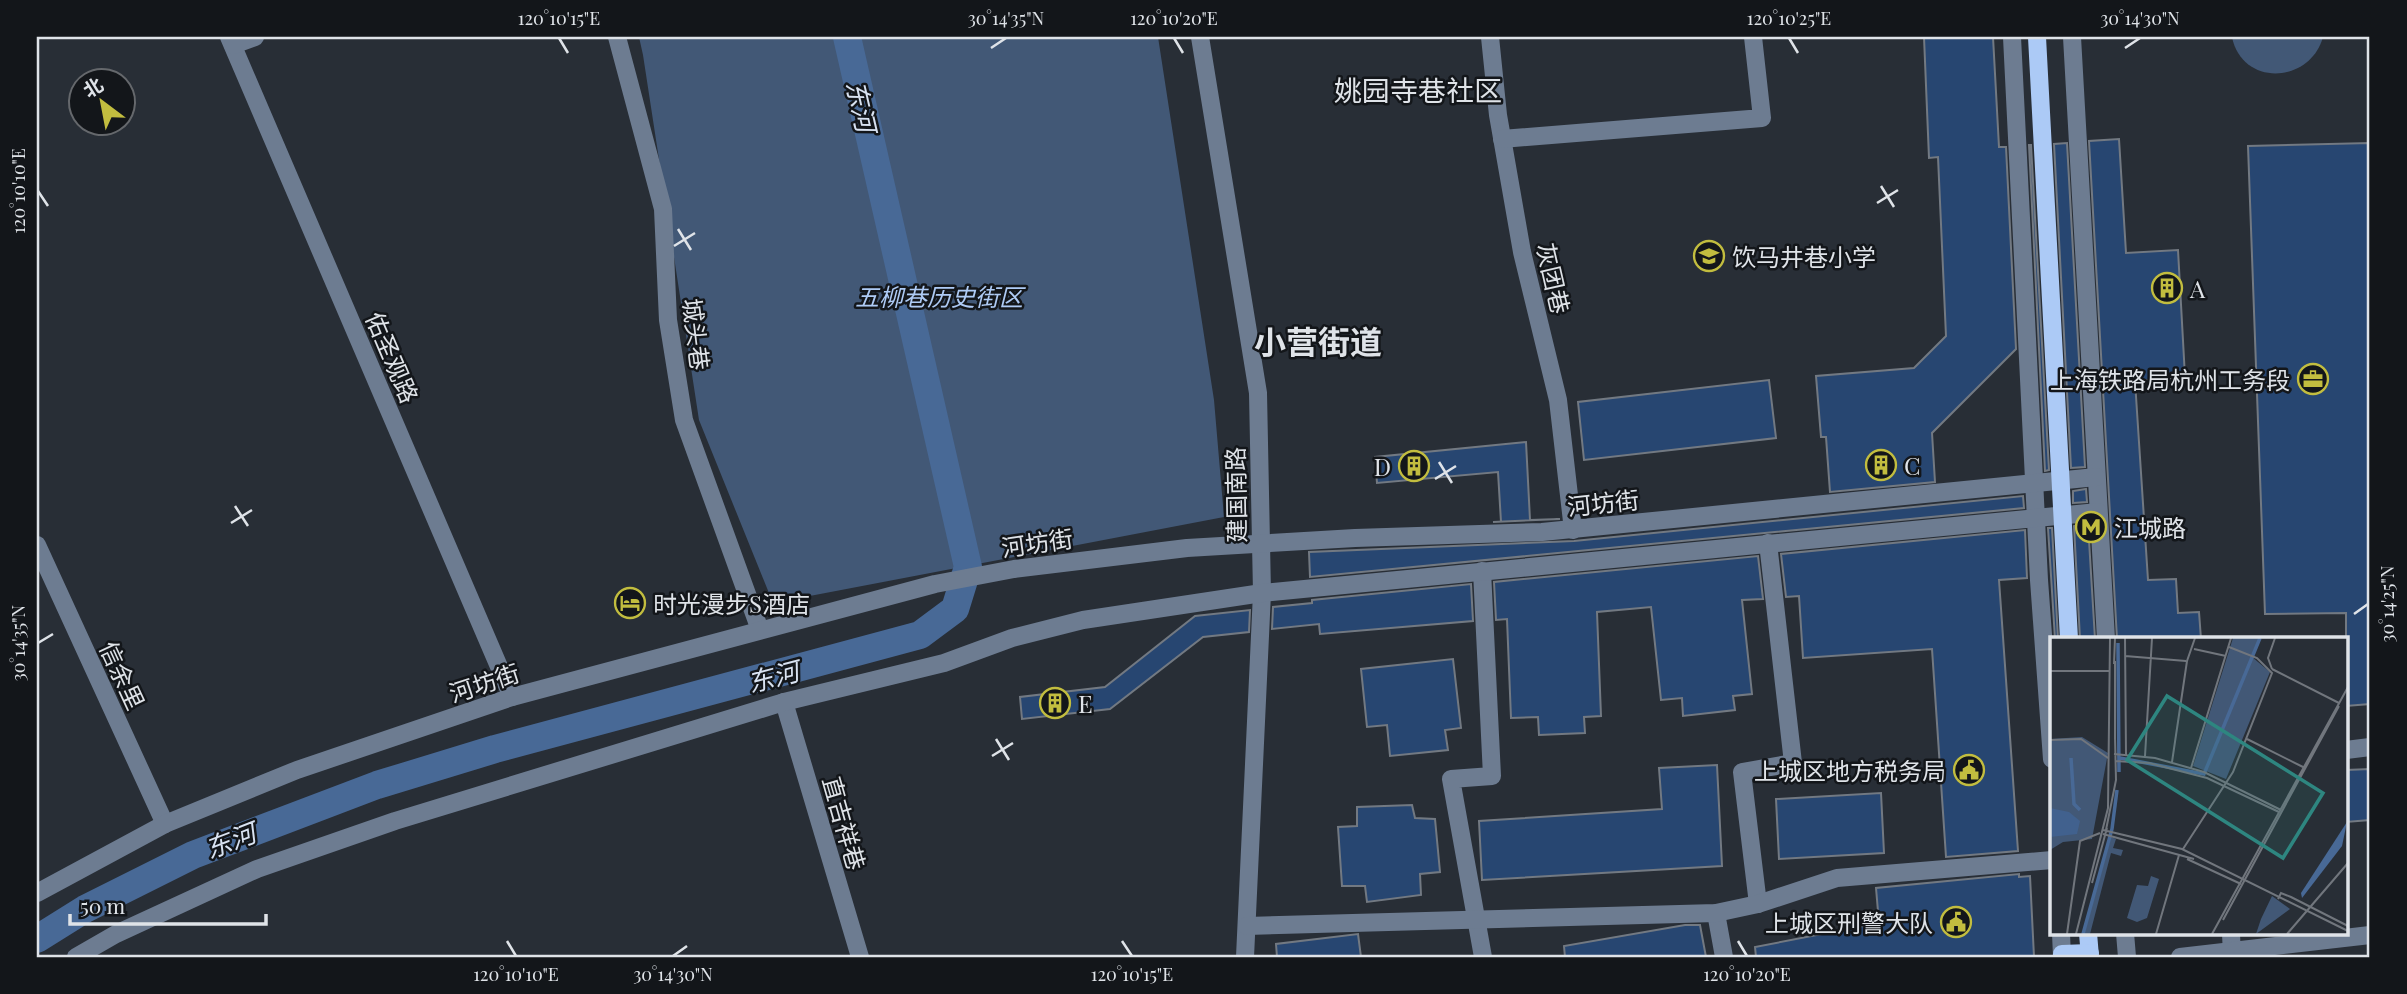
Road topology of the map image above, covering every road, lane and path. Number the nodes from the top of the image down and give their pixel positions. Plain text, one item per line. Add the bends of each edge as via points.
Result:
1 (255, 37) edge
2 (617, 37) edge
3 (1200, 37) edge
4 (1490, 37) edge
5 (1753, 37) edge
6 (2012, 37) edge
7 (2037, 37) edge
8 (2072, 37) edge
9 (231, 41) edge
10 (1502, 139) junction
11 (2096, 477) junction
12 (2061, 480) junction
13 (2034, 483) junction
14 (2098, 512) junction
15 (2063, 515) junction
16 (2036, 517) junction
17 (1573, 530) junction
18 (1261, 543) junction
19 (1768, 543) junction
20 (37, 545) edge
21 (1482, 571) junction
22 (1262, 593) junction
23 (760, 630) junction
24 (2069, 637) edge
25 (2106, 637) edge
26 (512, 697) junction
27 (784, 702) junction
28 (2050, 729) edge
29 (2370, 747) edge
30 (2348, 750) edge
31 (165, 824) junction
32 (2050, 860) edge
33 (37, 894) edge
34 (1758, 904) junction
35 (1716, 913) junction
36 (1476, 919) junction
37 (1247, 926) junction
38 (2061, 934) edge
39 (2088, 934) edge
40 (2125, 934) edge
41 (2231, 934) edge
42 (2370, 935) edge
43 (2090, 955) edge
44 (2231, 955) edge
45 (2062, 956) edge
46 (76, 957) edge
47 (860, 957) edge
48 (1245, 957) edge
49 (1483, 957) edge
50 (1724, 957) edge
51 (2127, 957) edge
52 (2180, 957) edge

1 - 9 street
2 - 23 street, 城头巷 via 663,209 668,320 684,420
3 - 18 street, 建国南路 via 1258,393
4 - 10 street, 灰团巷
5 - 10 street via 1762,118
6 - 13 street
7 - 12 main road
8 - 11 street
9 - 26 street, 佑圣观路
10 - 17 street, 灰团巷 via 1522,252 1558,400
11 - 12 street, 河坊街
11 - 14 street
12 - 13 street, 河坊街
12 - 15 main road
13 - 16 street
13 - 17 street, 河坊街
14 - 15 street
14 - 25 street
15 - 16 street
15 - 24 main road
16 - 19 street
16 - 28 street
17 - 18 street, 河坊街
18 - 22 street, 建国南路
18 - 23 street, 河坊街 via 1002,571
19 - 21 street
19 - 34 street via 1793,763 1742,772
20 - 31 street, 信余里
21 - 22 street
21 - 36 street via 1492,776 1451,779
22 - 27 street via 1083,620 1012,638 944,663
22 - 37 street, 建国南路
23 - 26 street, 河坊街
26 - 31 street, 河坊街 via 297,770
27 - 46 street via 395,821 257,869
27 - 47 street, 直吉祥巷
29 - 30 street
31 - 33 street, 河坊街
32 - 34 street via 1837,878
34 - 35 street
35 - 36 street
35 - 50 street
36 - 37 street
36 - 49 street
37 - 48 street, 建国南路
38 - 45 street
39 - 43 main road
40 - 51 street
41 - 44 street
42 - 44 street
43 - 45 main road
44 - 52 street

